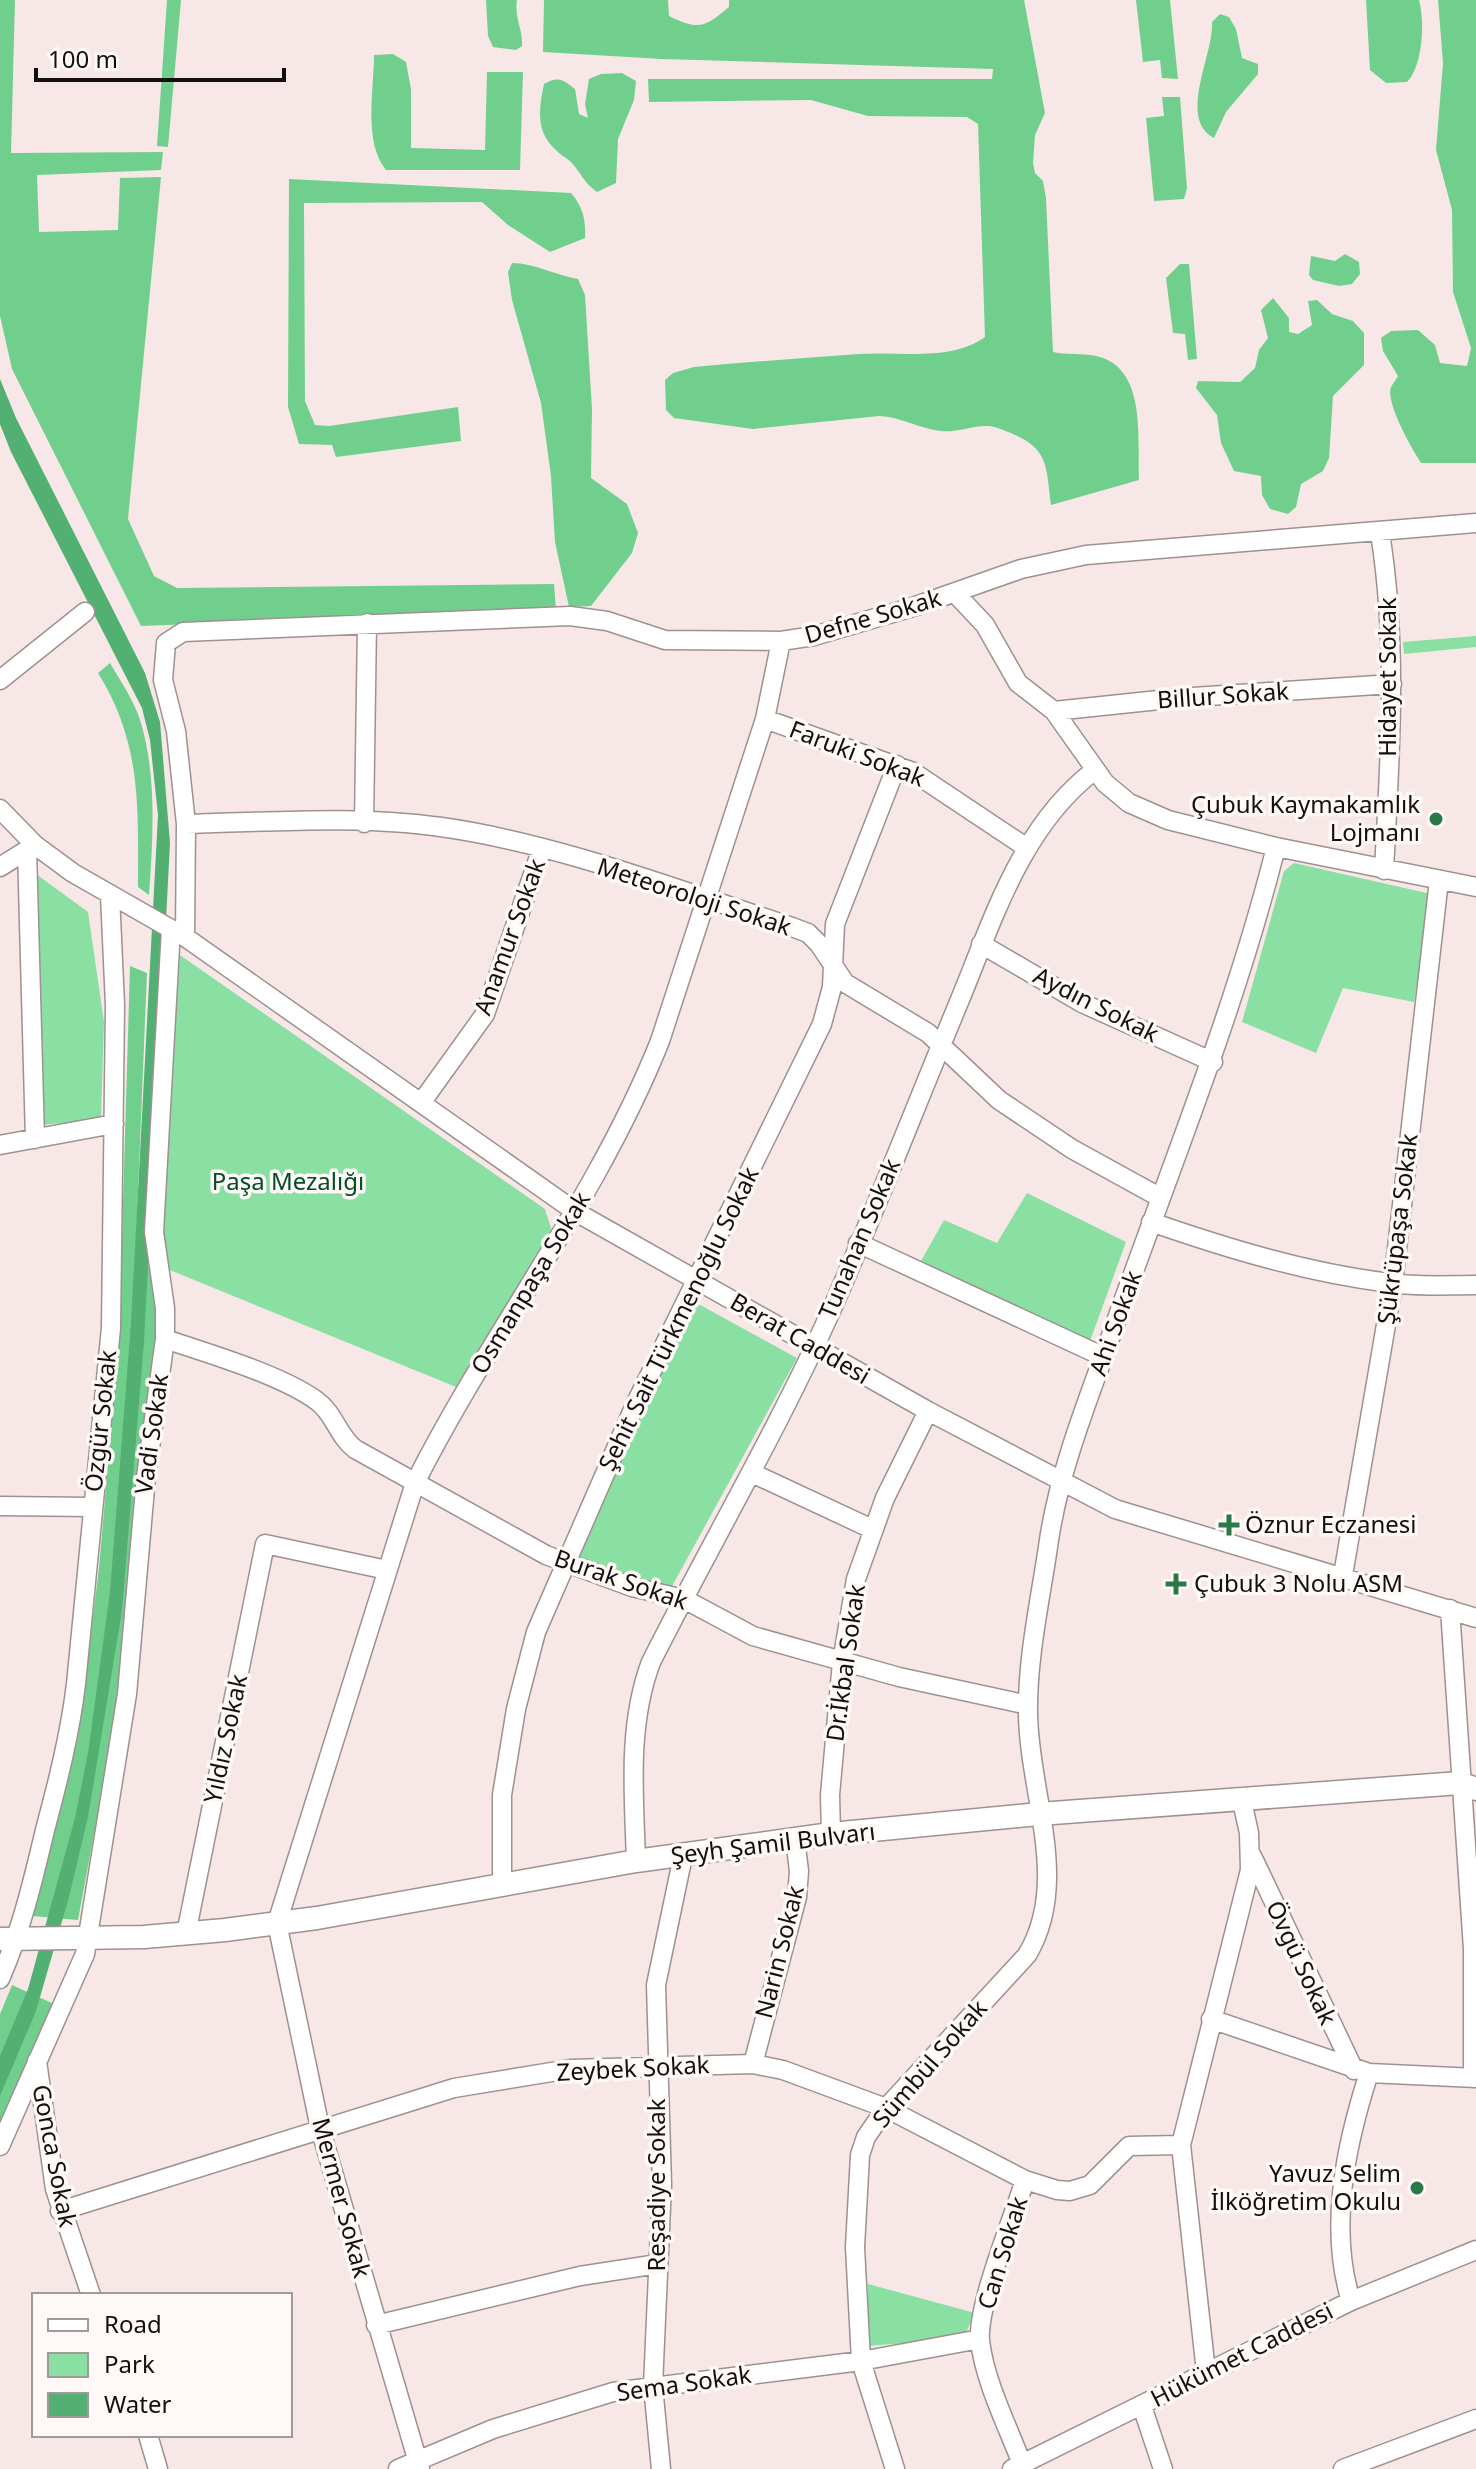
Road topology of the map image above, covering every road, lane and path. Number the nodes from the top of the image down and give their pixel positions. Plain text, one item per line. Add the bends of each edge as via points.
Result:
1 (1476, 523) edge
2 (1380, 533) junction
3 (955, 593) junction
4 (85, 612) dead end
5 (367, 623) junction
6 (171, 637) joint
7 (781, 641) junction
8 (0, 680) edge
9 (1392, 684) junction
10 (1054, 711) junction
11 (765, 719) junction
12 (897, 765) junction
13 (1095, 770) junction
14 (0, 809) edge
15 (364, 823) junction
16 (186, 824) junction
17 (1276, 847) junction
18 (31, 848) junction
19 (542, 848) junction
20 (1027, 848) junction
21 (0, 867) edge
22 (1384, 870) junction
23 (1439, 880) junction
24 (1476, 887) edge
25 (110, 895) junction
26 (706, 899) junction
27 (178, 933) junction
28 (981, 944) junction
29 (834, 962) junction
30 (941, 1044) junction
31 (1213, 1062) junction
32 (421, 1103) junction
33 (114, 1124) junction
34 (35, 1139) junction
35 (0, 1145) edge
36 (1161, 1198) junction
37 (576, 1212) junction
38 (1151, 1222) junction
39 (858, 1243) junction
40 (695, 1279) junction
41 (1393, 1284) junction
42 (1476, 1285) edge
43 (165, 1339) junction
44 (814, 1348) junction
45 (1104, 1357) junction
46 (928, 1411) junction
47 (752, 1473) junction
48 (415, 1483) junction
49 (1060, 1483) junction
50 (0, 1506) edge
51 (93, 1507) junction
52 (872, 1529) junction
53 (566, 1563) junction
54 (387, 1570) junction
55 (1343, 1575) junction
56 (684, 1599) junction
57 (1450, 1609) junction
58 (1476, 1618) edge
59 (842, 1662) junction
60 (1028, 1705) junction
61 (1471, 1782) edge
62 (1242, 1801) junction
63 (1039, 1814) junction
64 (831, 1834) junction
65 (795, 1839) junction
66 (1251, 1854) junction
67 (683, 1856) junction
68 (636, 1861) junction
69 (502, 1883) junction
70 (277, 1923) junction
71 (186, 1934) junction
72 (81, 1938) junction
73 (9, 1939) edge
74 (0, 1979) edge
75 (1211, 2019) junction
76 (37, 2060) junction
77 (753, 2064) junction
78 (656, 2065) junction
79 (1361, 2071) junction
80 (1475, 2078) edge
81 (886, 2108) junction
82 (320, 2128) junction
83 (1181, 2145) junction
84 (0, 2146) edge
85 (1025, 2180) junction
86 (60, 2211) junction
87 (1476, 2250) edge
88 (658, 2264) junction
89 (90, 2293) edge
90 (1351, 2301) junction
91 (376, 2325) junction
92 (980, 2339) junction
93 (861, 2361) junction
94 (1206, 2372) junction
95 (653, 2386) junction
96 (1142, 2406) junction
97 (1476, 2419) edge
98 (149, 2437) edge
99 (418, 2465) edge
100 (1017, 2466) edge
101 (158, 2469) edge
102 (398, 2469) edge
103 (661, 2469) edge
104 (895, 2469) edge
105 (1163, 2469) edge
106 (1343, 2469) edge

1 - 2 street, Defne Sokak
2 - 3 street, Defne Sokak via 1086,555 1021,569
2 - 9 street, Hidayet Sokak
3 - 7 street, Defne Sokak
3 - 10 street via 985,625 1018,683
4 - 8 street
5 - 6 street, Defne Sokak via 199,630
5 - 7 street, Defne Sokak via 570,616 607,621 665,640
5 - 15 street
6 - 16 street, Vadi Sokak via 163,651 163,680 176,731
7 - 11 street, Osmanpaşa Sokak
9 - 10 street, Billur Sokak
9 - 22 street, Hidayet Sokak
10 - 13 street
11 - 12 street, Faruki Sokak
11 - 26 street, Osmanpaşa Sokak
12 - 20 street, Faruki Sokak via 939,787
12 - 29 street, Şehit Sait Türkmenoğlu Sokak via 843,898 835,924
13 - 17 street via 1115,792 1145,811
13 - 20 street, Tunahan Sokak via 1062,799
14 - 18 street
15 - 16 street, Meteoroloji Sokak
15 - 19 street, Meteoroloji Sokak via 438,826
16 - 27 street, Vadi Sokak
17 - 22 street
17 - 31 street, Ahi Sokak
18 - 21 street
18 - 25 street
18 - 34 street
19 - 26 street, Meteoroloji Sokak
19 - 32 street, Anamur Sokak via 485,1014
20 - 28 street, Tunahan Sokak
22 - 23 street
23 - 24 street
23 - 41 street, Şükrüpaşa Sokak
25 - 27 street, Berat Caddesi
25 - 33 street, Özgür Sokak
26 - 29 street, Meteoroloji Sokak via 808,933
26 - 37 street, Osmanpaşa Sokak via 644,1080
27 - 32 street, Berat Caddesi
27 - 43 street, Vadi Sokak via 154,1232
28 - 30 street, Tunahan Sokak
28 - 31 street, Aydın Sokak via 1082,1003
29 - 30 street, Meteoroloji Sokak via 845,983
29 - 40 street, Şehit Sait Türkmenoğlu Sokak via 822,1024
30 - 36 street, Meteoroloji Sokak via 1030,1123
30 - 39 street, Tunahan Sokak
31 - 36 street, Ahi Sokak
32 - 37 street, Berat Caddesi
33 - 34 street
33 - 51 street, Özgür Sokak via 111,1328
34 - 35 street
36 - 38 street, Ahi Sokak
37 - 40 street, Berat Caddesi
37 - 48 street, Osmanpaşa Sokak
38 - 41 street via 1261,1257
38 - 45 street, Ahi Sokak
39 - 44 street, Tunahan Sokak
39 - 45 street
40 - 44 street, Berat Caddesi
40 - 53 street, Şehit Sait Türkmenoğlu Sokak
41 - 42 street
41 - 55 street, Şükrüpaşa Sokak
43 - 48 street, Burak Sokak via 315,1399 348,1444
43 - 72 street, Vadi Sokak via 144,1491 127,1694
44 - 46 street, Berat Caddesi
44 - 47 street, Tunahan Sokak
45 - 49 street, Ahi Sokak
46 - 49 street, Berat Caddesi
46 - 52 street, Dr.İkbal Sokak
47 - 52 street
47 - 56 street, Tunahan Sokak
48 - 53 street, Burak Sokak
48 - 54 street, Osmanpaşa Sokak
49 - 55 street, Berat Caddesi via 1163,1526
49 - 60 street, Ahi Sokak
50 - 51 street
51 - 73 street, Özgür Sokak via 69,1737
52 - 59 street, Dr.İkbal Sokak via 856,1579
53 - 56 street, Burak Sokak
53 - 69 street, Şehit Sait Türkmenoğlu Sokak via 536,1632 516,1709 502,1795
54 - 70 street, Osmanpaşa Sokak
54 - 71 street, Yıldız Sokak via 265,1544
55 - 57 street, Berat Caddesi
56 - 59 street, Burak Sokak via 753,1636
56 - 68 street, Tunahan Sokak via 651,1662 638,1706
57 - 58 street, Berat Caddesi
57 - 61 street
59 - 60 street, Burak Sokak
59 - 64 street, Dr.İkbal Sokak
60 - 63 street, Ahi Sokak
61 - 62 main road, Şeyh Şamil Bulvarı
61 - 80 street
62 - 63 main road, Şeyh Şamil Bulvarı
62 - 66 street
63 - 64 main road, Şeyh Şamil Bulvarı
63 - 81 street, Sümbül Sokak via 1048,1895 1035,1941
64 - 65 main road, Şeyh Şamil Bulvarı
65 - 67 main road, Şeyh Şamil Bulvarı
65 - 77 street, Narin Sokak via 797,1897
66 - 75 street
66 - 79 street, Övgü Sokak
67 - 68 main road, Şeyh Şamil Bulvarı
67 - 78 street, Reşadiye Sokak via 656,1985
68 - 69 main road, Şeyh Şamil Bulvarı
69 - 70 main road, Şeyh Şamil Bulvarı
70 - 71 main road, Şeyh Şamil Bulvarı
70 - 82 street, Mermer Sokak
71 - 72 main road, Şeyh Şamil Bulvarı
72 - 73 main road, Şeyh Şamil Bulvarı
72 - 76 street, Vadi Sokak
73 - 74 street, Özgür Sokak
75 - 79 street
75 - 83 street
76 - 84 street, Vadi Sokak
76 - 86 street, Gonca Sokak
77 - 78 street, Zeybek Sokak
77 - 81 street, Zeybek Sokak via 828,2084
78 - 82 street, Zeybek Sokak via 570,2069 471,2084
78 - 88 street, Reşadiye Sokak via 662,2184
79 - 80 street
79 - 90 street via 1344,2175 1342,2237
81 - 85 street, Zeybek Sokak
81 - 93 street, Sümbül Sokak via 866,2137 857,2182
82 - 86 street, Zeybek Sokak
82 - 91 street, Mermer Sokak
83 - 85 street, Zeybek Sokak via 1129,2146 1081,2189 1057,2190
83 - 94 street
85 - 92 street, Can Sokak
86 - 89 street, Gonca Sokak
87 - 90 street, Hükümet Caddesi
88 - 91 street via 580,2276
88 - 95 street, Reşadiye Sokak
90 - 94 street, Hükümet Caddesi
91 - 99 street, Mermer Sokak
92 - 93 street, Sema Sokak
92 - 100 street, Can Sokak
93 - 95 street, Sema Sokak
93 - 104 street, Sümbül Sokak
94 - 96 street, Hükümet Caddesi
95 - 99 street, Sema Sokak via 575,2402
95 - 103 street, Reşadiye Sokak
96 - 100 street, Hükümet Caddesi
96 - 105 street
97 - 106 street
98 - 101 street
99 - 102 street, Sema Sokak

